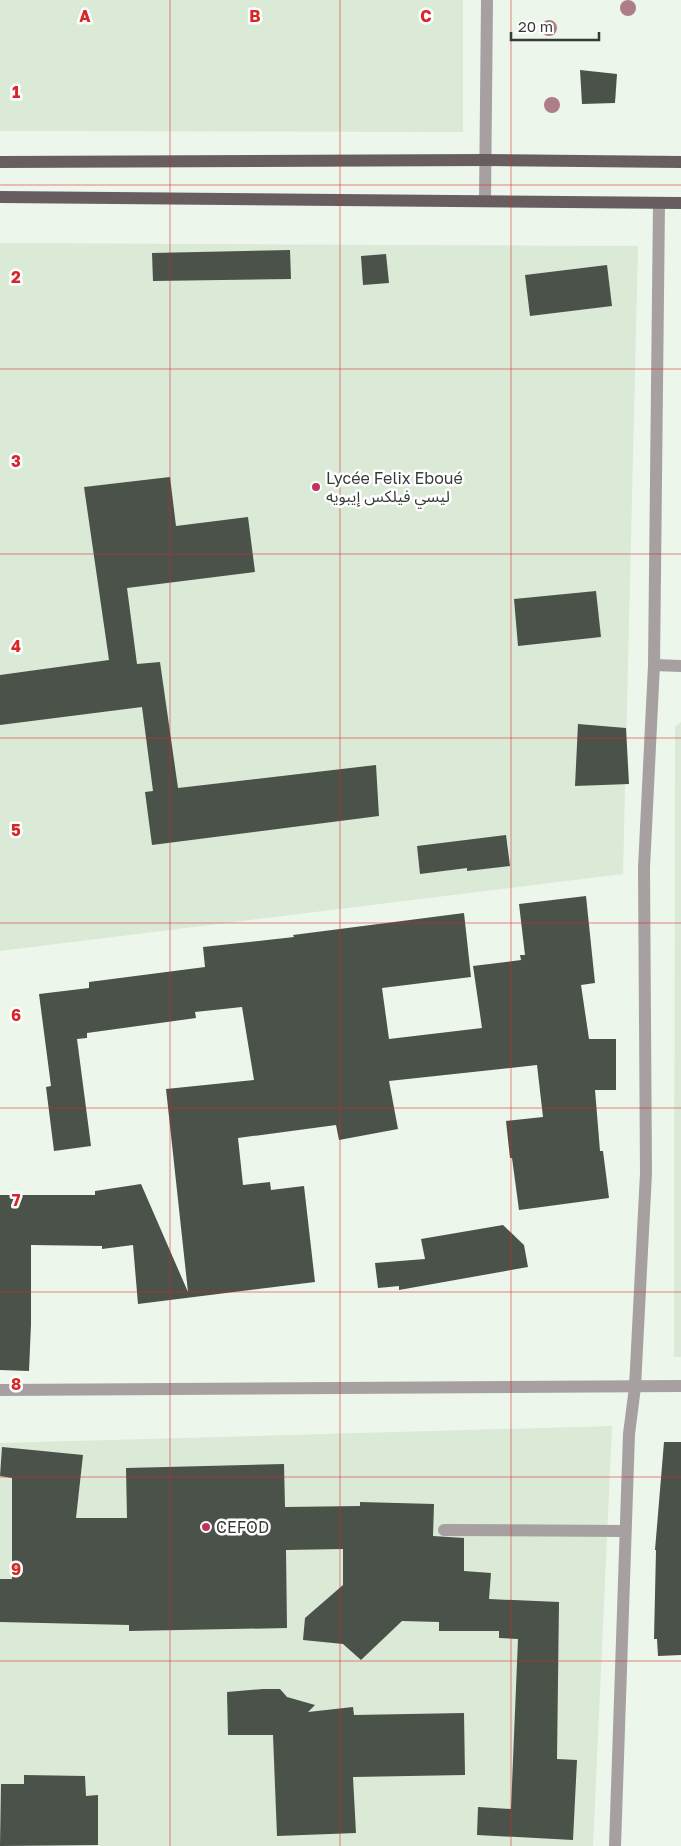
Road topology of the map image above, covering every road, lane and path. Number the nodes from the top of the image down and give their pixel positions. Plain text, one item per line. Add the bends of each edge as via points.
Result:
1 (487, 0) edge
2 (486, 160) junction
3 (0, 162) edge
4 (681, 162) edge
5 (0, 197) edge
6 (485, 201) junction
7 (659, 203) junction
8 (681, 203) edge
9 (654, 665) junction
10 (681, 666) edge
11 (681, 1386) edge
12 (635, 1387) junction
13 (0, 1390) edge
14 (444, 1530) dead end
15 (625, 1531) junction
16 (615, 1846) edge

1 - 2 street
2 - 3 main road
2 - 4 main road
2 - 6 street
5 - 6 main road
6 - 7 main road
7 - 8 main road
7 - 9 street
9 - 10 street
9 - 12 street via 644,868 646,1173
11 - 12 street
12 - 13 street
12 - 15 street via 629,1434
14 - 15 street
15 - 16 street

